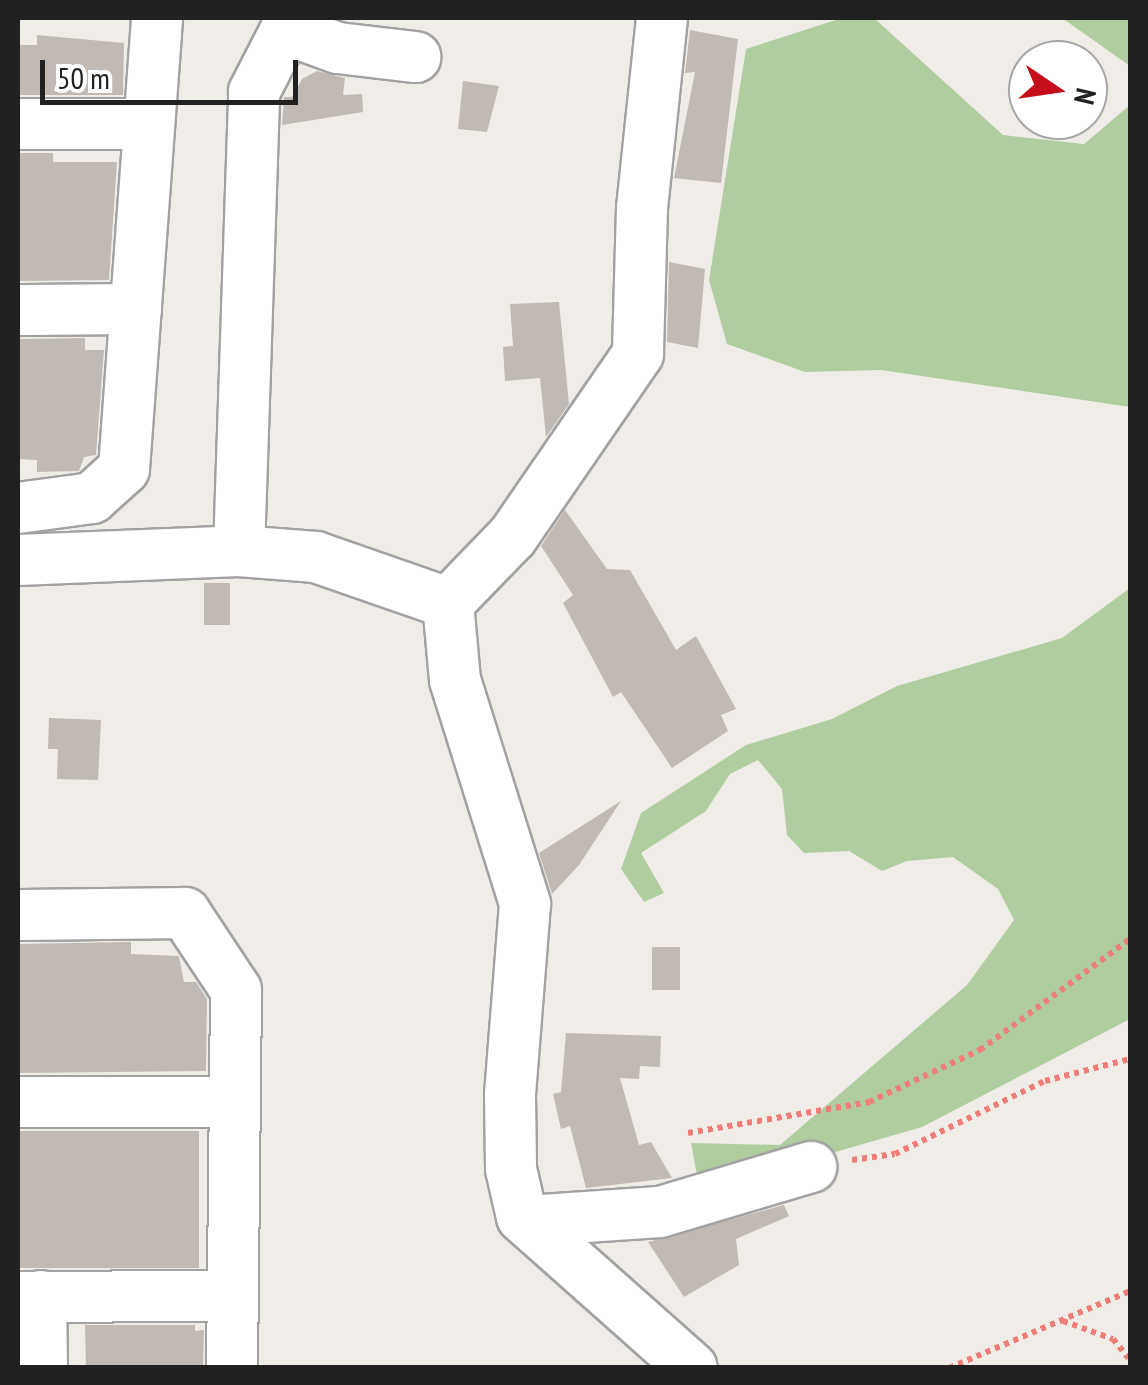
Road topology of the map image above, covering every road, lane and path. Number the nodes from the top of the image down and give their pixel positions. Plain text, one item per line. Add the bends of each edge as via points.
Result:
1 (157, 18) edge
2 (662, 18) edge
3 (289, 23) edge
4 (415, 57) dead end
5 (18, 124) edge
6 (149, 124) junction
7 (136, 308) junction
8 (18, 310) edge
9 (18, 508) edge
10 (239, 552) junction
11 (18, 560) edge
12 (448, 603) junction
13 (18, 914) edge
14 (1130, 939) edge
15 (1130, 1059) edge
16 (18, 1102) edge
17 (234, 1102) junction
18 (688, 1133) dead end
19 (811, 1166) joint
20 (527, 1221) junction
21 (1130, 1291) edge
22 (29, 1296) edge
23 (231, 1296) junction
24 (1062, 1321) junction
25 (1130, 1360) edge
26 (42, 1368) edge
27 (232, 1368) edge
28 (692, 1368) edge
29 (949, 1368) edge

1 - 6 street
2 - 12 street via 642,208 638,354 512,537
3 - 4 street via 338,48
3 - 10 street via 254,92
5 - 6 street
6 - 7 street
7 - 8 street
7 - 9 street via 124,469 92,498
10 - 11 street
10 - 12 street via 316,556
12 - 20 street via 456,680 526,904 510,1095 511,1168
13 - 17 street via 185,913 236,990
14 - 18 path via 980,1050 869,1102
15 - 19 path via 1045,1082 895,1154
16 - 17 street
17 - 23 street
19 - 20 street via 660,1212
20 - 28 street
21 - 24 path
22 - 23 street
22 - 26 street
23 - 27 street
24 - 25 path via 1113,1338
24 - 29 path

